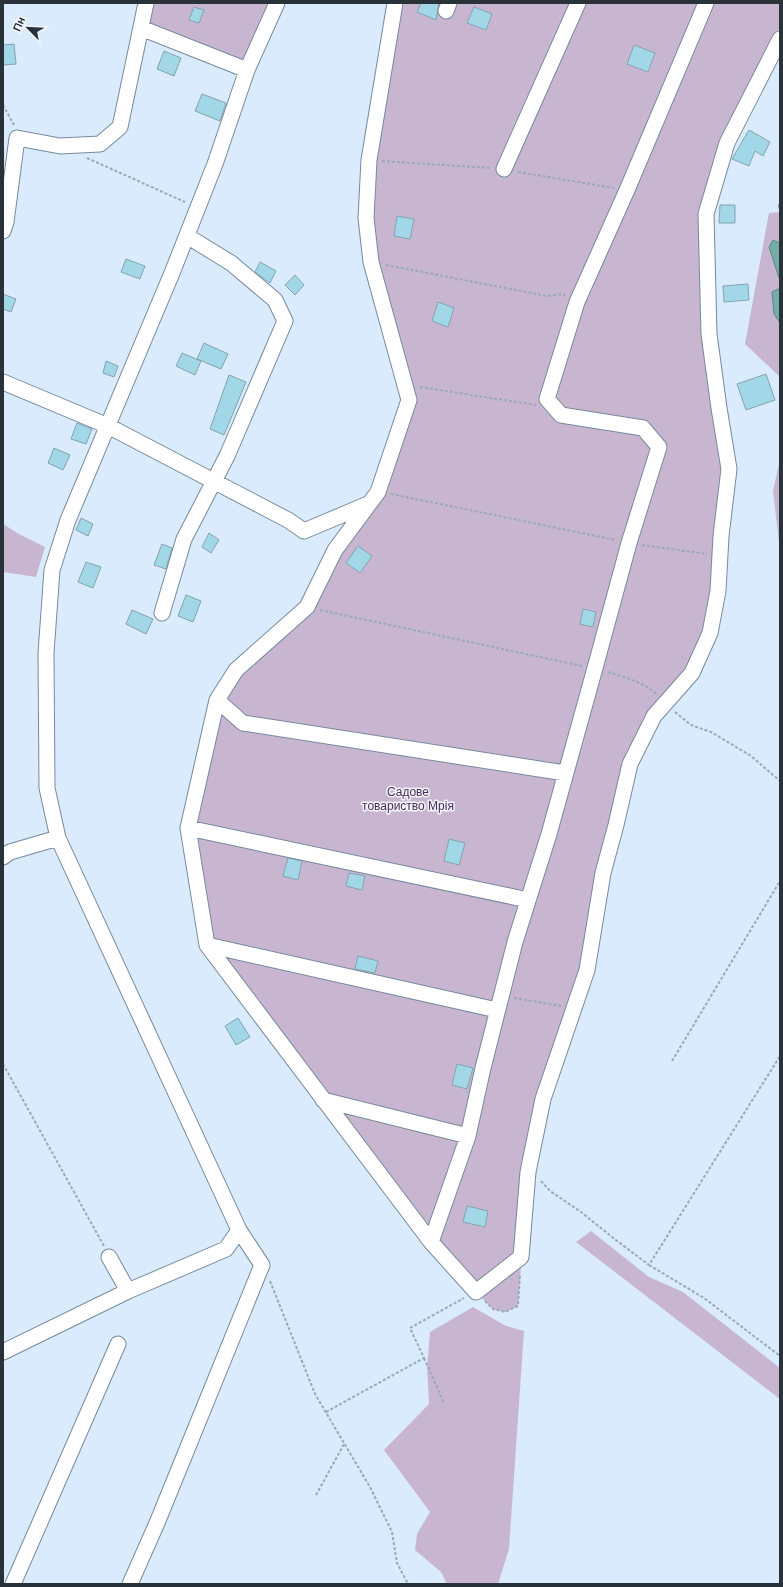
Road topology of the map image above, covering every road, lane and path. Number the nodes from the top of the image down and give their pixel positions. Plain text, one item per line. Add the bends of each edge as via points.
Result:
1 (146, 3) edge
2 (277, 3) edge
3 (395, 3) edge
4 (578, 3) edge
5 (706, 3) edge
6 (141, 28) junction
7 (780, 39) edge
8 (247, 70) junction
9 (3, 105) edge
10 (17, 138) junction
11 (82, 156) dead end
12 (504, 169) dead end
13 (198, 208) junction
14 (3, 231) edge
15 (187, 236) junction
16 (371, 262) junction
17 (577, 302) junction
18 (3, 382) edge
19 (405, 385) junction
20 (555, 407) junction
21 (108, 426) junction
22 (214, 482) junction
23 (374, 498) junction
24 (629, 543) junction
25 (710, 554) dead end
26 (306, 607) junction
27 (162, 613) dead end
28 (595, 668) junction
29 (217, 700) junction
30 (665, 704) junction
31 (565, 773) junction
32 (780, 781) edge
33 (188, 828) junction
34 (58, 838) junction
35 (3, 857) edge
36 (780, 881) edge
37 (528, 900) junction
38 (207, 945) junction
39 (499, 1003) junction
40 (573, 1008) junction
41 (780, 1056) edge
42 (672, 1061) dead end
43 (3, 1064) edge
44 (323, 1100) junction
45 (468, 1136) junction
46 (528, 1172) junction
47 (239, 1230) junction
48 (431, 1242) junction
49 (109, 1257) joint
50 (521, 1257) junction
51 (262, 1265) junction
52 (650, 1265) junction
53 (128, 1291) junction
54 (476, 1292) junction
55 (118, 1344) dead end
56 (3, 1352) edge
57 (780, 1356) edge
58 (424, 1358) junction
59 (444, 1403) dead end
60 (326, 1412) junction
61 (344, 1444) junction
62 (316, 1495) dead end
63 (14, 1584) edge
64 (130, 1584) edge
65 (408, 1584) edge

1 - 6 street
2 - 8 street
3 - 16 street via 369,160 366,218
4 - 12 street
5 - 17 street
6 - 8 street
6 - 10 street via 120,127 100,144 60,146
7 - 30 street via 727,143 706,214 709,334 729,469 718,591 710,633 692,673
8 - 13 street
9 - 10 path via 14,124
10 - 14 street
11 - 13 path
13 - 15 street
15 - 21 street
15 - 22 street via 231,263 275,300 285,321
16 - 17 path via 547,296 562,294
16 - 19 street
17 - 20 street via 547,399
18 - 21 street
19 - 20 path
19 - 23 street via 409,400
20 - 24 street via 562,414 643,428 659,447
21 - 22 street
21 - 34 street via 68,520 52,570 46,653 47,788
22 - 23 street via 288,520 304,531
22 - 27 street via 184,539
23 - 24 path
23 - 26 street via 334,550
24 - 25 path
24 - 28 street
26 - 28 path
26 - 29 street via 236,670
28 - 30 path via 632,680 652,690
28 - 31 street
29 - 31 street via 243,723
29 - 33 street
30 - 32 path via 691,725 711,732 751,756
30 - 40 street via 654,716 630,764 603,873 587,970
31 - 37 street
33 - 37 street
33 - 38 street
34 - 35 street via 10,852
34 - 47 street
36 - 42 path
37 - 39 street
38 - 39 street
38 - 44 street
39 - 40 path
39 - 45 street
40 - 46 street via 543,1099
41 - 52 path
43 - 49 path
44 - 45 street
44 - 48 street
45 - 48 street
46 - 50 street
46 - 52 path
47 - 51 street
47 - 53 street via 226,1249
48 - 54 street
49 - 53 street
50 - 54 street
50 - 54 path via 518,1306 505,1312 493,1309
51 - 60 path via 315,1394
51 - 64 street
52 - 57 path via 704,1298
53 - 56 street
54 - 58 path via 410,1328
55 - 63 street
58 - 59 path
58 - 60 path
60 - 61 path
61 - 62 path
61 - 65 path via 370,1487 392,1532 397,1563

